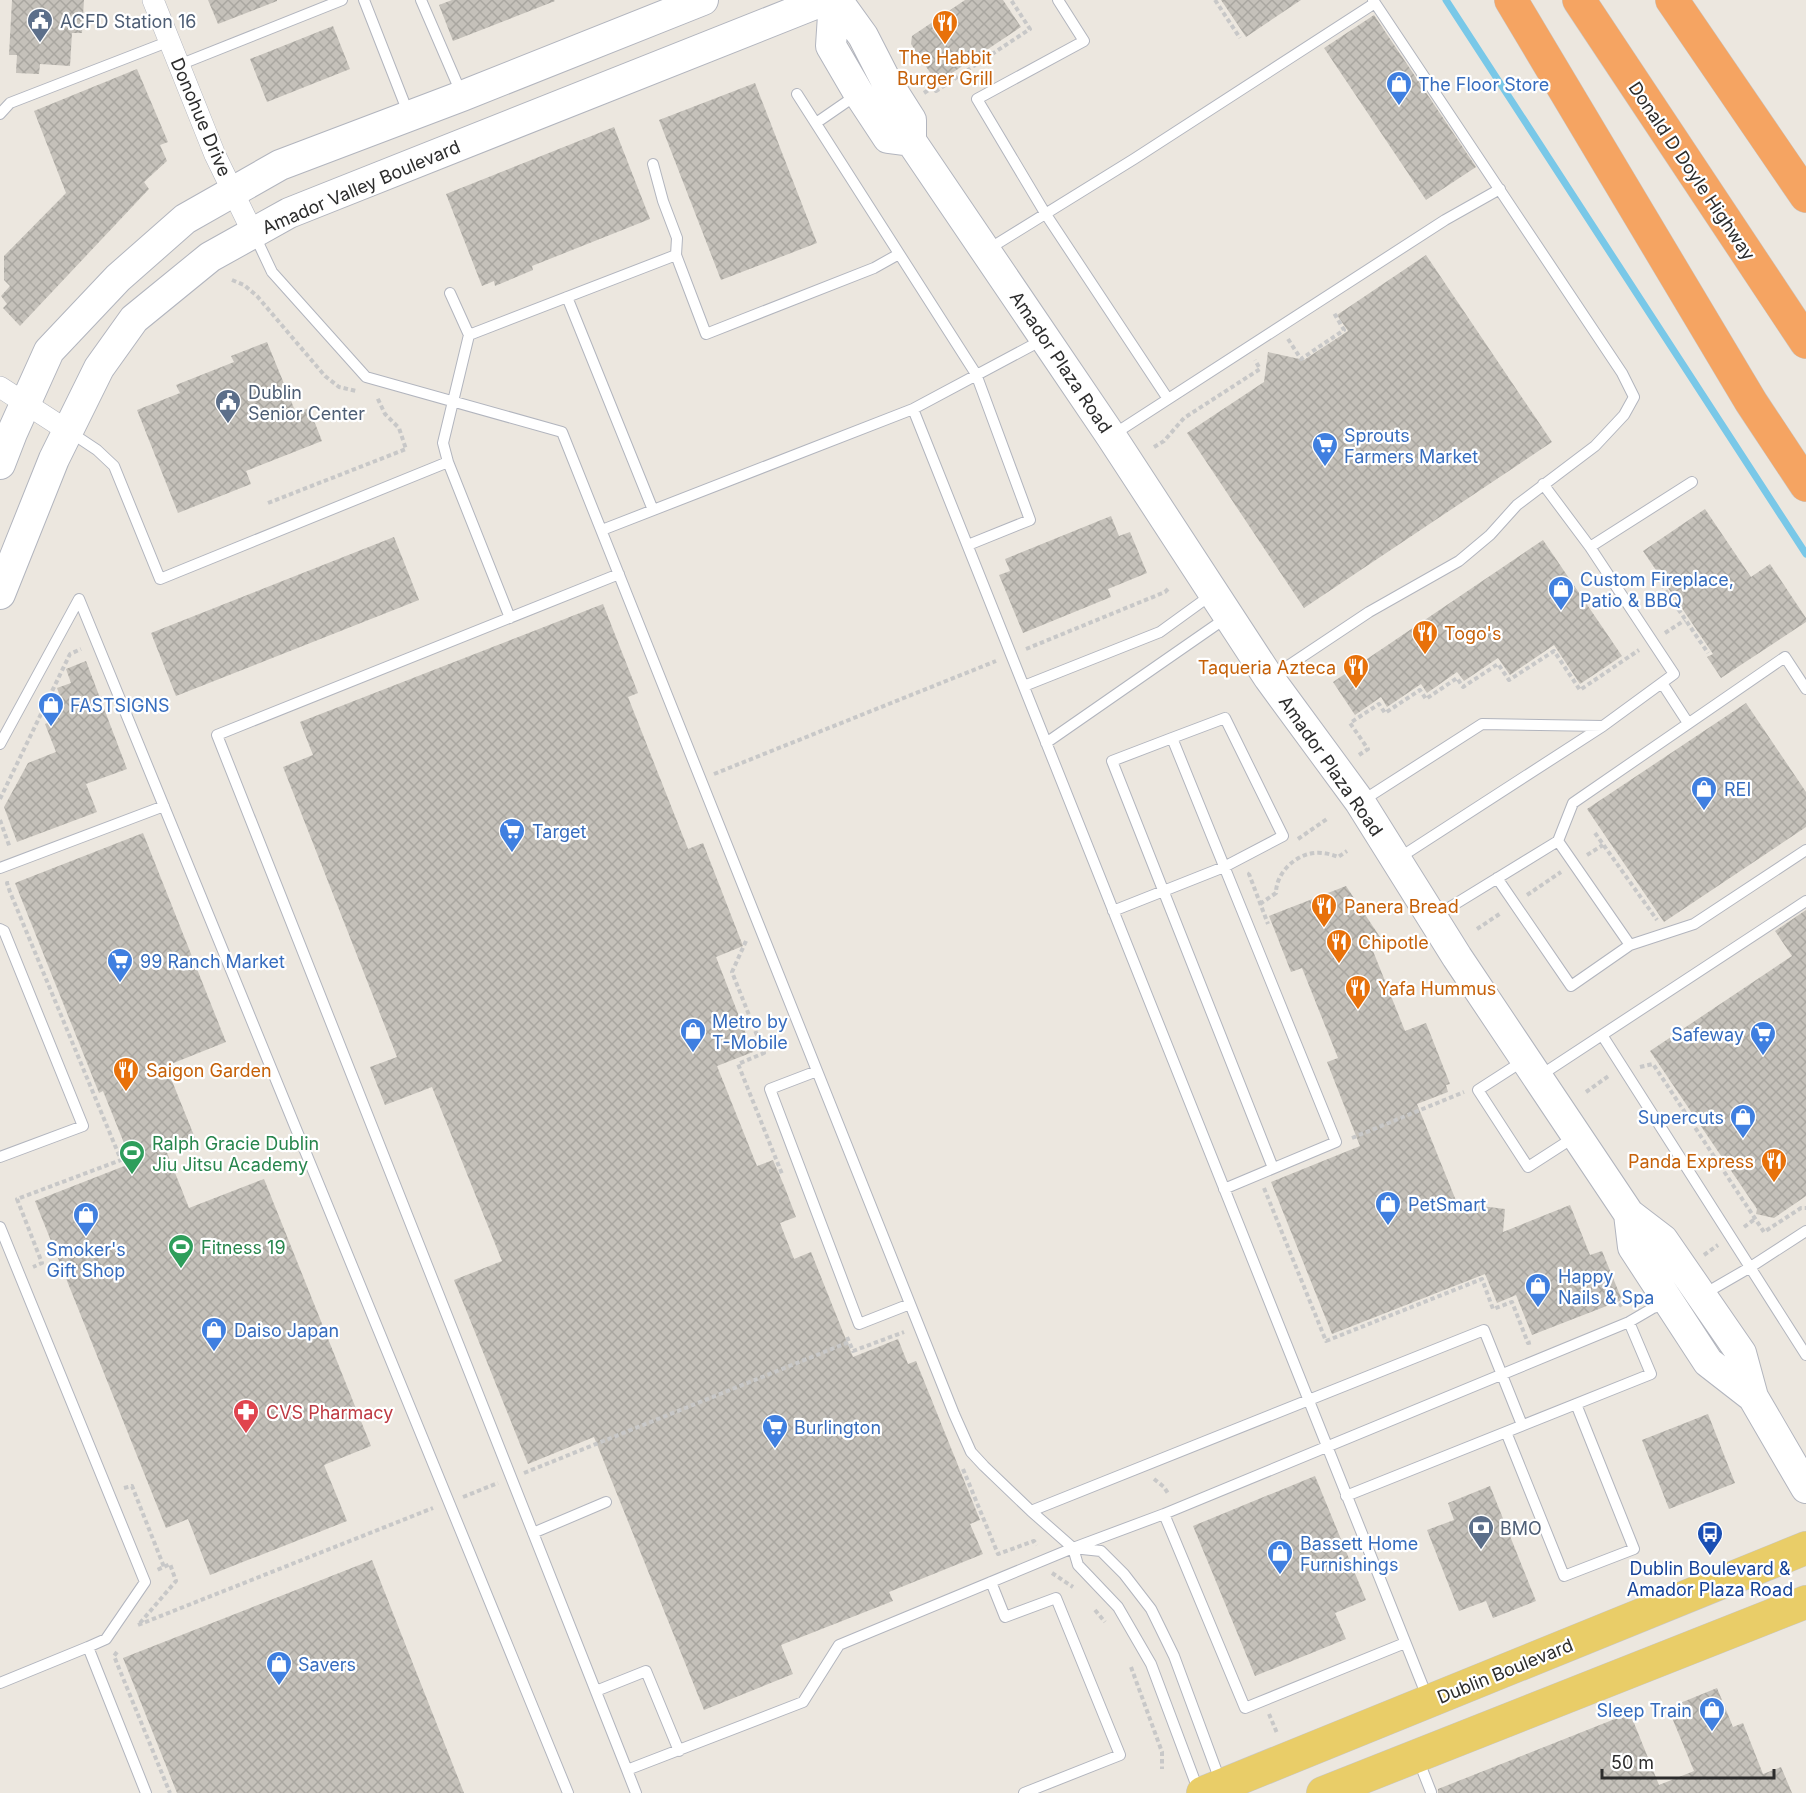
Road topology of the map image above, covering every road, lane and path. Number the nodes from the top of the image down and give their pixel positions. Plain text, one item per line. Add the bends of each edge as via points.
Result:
1 (153, 0) edge
2 (342, 0) edge
3 (364, 0) edge
4 (421, 0) edge
5 (703, 0) edge
6 (825, 0) edge
7 (836, 0) edge
8 (1011, 0) edge
9 (1058, 0) edge
10 (1215, 0) edge
11 (1511, 0) edge
12 (1579, 0) edge
13 (1672, 0) edge
14 (1374, 2) edge
15 (1240, 38) dead end
16 (170, 40) junction
17 (179, 65) junction
18 (797, 94) dead end
19 (859, 94) junction
20 (921, 95) dead end
21 (462, 96) junction
22 (0, 114) edge
23 (410, 116) junction
24 (816, 123) junction
25 (911, 141) junction
26 (653, 164) dead end
27 (1500, 189) junction
28 (233, 191) junction
29 (1806, 196) edge
30 (1045, 213) junction
31 (253, 233) junction
32 (987, 250) junction
33 (899, 254) junction
34 (676, 255) junction
35 (232, 280) dead end
36 (450, 293) dead end
37 (567, 297) junction
38 (1343, 307) dead end
39 (469, 335) junction
40 (1045, 338) junction
41 (1806, 342) edge
42 (1279, 344) dead end
43 (1263, 355) dead end
44 (976, 374) junction
45 (0, 387) edge
46 (358, 392) dead end
47 (368, 394) dead end
48 (1168, 399) junction
49 (453, 402) junction
50 (25, 403) junction
51 (913, 409) junction
52 (68, 431) junction
53 (1111, 436) junction
54 (1154, 447) dead end
55 (448, 462) junction
56 (0, 464) edge
57 (1692, 482) dead end
58 (1544, 484) junction
59 (1806, 485) edge
60 (268, 503) dead end
61 (652, 510) junction
62 (602, 530) junction
63 (968, 545) junction
64 (1590, 547) junction
65 (1653, 572) dead end
66 (620, 574) junction
67 (1170, 587) dead end
68 (0, 594) edge
69 (1222, 605) junction
70 (510, 618) junction
71 (1685, 620) junction
72 (96, 641) junction
73 (1653, 641) junction
74 (1708, 653) dead end
75 (1011, 655) junction
76 (1269, 678) junction
77 (1662, 683) junction
78 (1024, 686) junction
79 (1806, 689) edge
80 (1688, 723) junction
81 (1603, 726) junction
82 (1172, 738) junction
83 (1046, 743) junction
84 (0, 744) edge
85 (1359, 755) dead end
86 (701, 779) junction
87 (0, 799) edge
88 (1360, 802) junction
89 (164, 806) junction
90 (1326, 819) dead end
91 (0, 820) edge
92 (1594, 833) dead end
93 (1297, 840) dead end
94 (1558, 841) junction
95 (1603, 845) junction
96 (1806, 850) edge
97 (1347, 851) dead end
98 (1396, 860) junction
99 (1574, 863) junction
100 (5, 866) edge
101 (1224, 867) junction
102 (1258, 867) dead end
103 (1497, 878) junction
104 (0, 886) edge
105 (10, 891) junction
106 (1163, 891) junction
107 (1806, 901) edge
108 (1515, 903) junction
109 (1260, 904) junction
110 (1113, 911) junction
111 (1433, 918) junction
112 (1658, 922) dead end
113 (1269, 926) dead end
114 (0, 929) edge
115 (1477, 929) dead end
116 (1630, 945) junction
117 (5, 948) edge
118 (1602, 1035) junction
119 (1653, 1064) dead end
120 (1532, 1068) junction
121 (817, 1071) junction
122 (1478, 1090) junction
123 (1576, 1136) junction
124 (1354, 1145) dead end
125 (0, 1157) edge
126 (1273, 1168) junction
127 (1261, 1181) dead end
128 (1224, 1189) junction
129 (1806, 1208) edge
130 (1629, 1214) junction
131 (0, 1227) edge
132 (1806, 1231) edge
133 (1749, 1268) junction
134 (37, 1278) dead end
135 (1640, 1289) dead end
136 (1702, 1295) junction
137 (1669, 1303) junction
138 (910, 1304) junction
139 (1618, 1307) dead end
140 (1629, 1322) junction
141 (1539, 1339) dead end
142 (1806, 1355) edge
143 (1502, 1375) junction
144 (1754, 1397) junction
145 (1308, 1400) junction
146 (1576, 1404) junction
147 (1522, 1425) junction
148 (1506, 1432) junction
149 (1326, 1446) junction
150 (1806, 1488) edge
151 (121, 1489) dead end
152 (1346, 1496) junction
153 (606, 1502) dead end
154 (1030, 1511) junction
155 (1164, 1514) junction
156 (533, 1533) junction
157 (1073, 1548) junction
158 (1806, 1548) edge
159 (164, 1567) junction
160 (142, 1576) junction
161 (991, 1582) junction
162 (1806, 1602) edge
163 (132, 1633) dead end
164 (1405, 1643) junction
165 (88, 1647) junction
166 (120, 1648) dead end
167 (0, 1683) edge
168 (596, 1691) junction
169 (1429, 1702) junction
170 (679, 1750) junction
171 (1417, 1756) junction
172 (627, 1770) junction
173 (1213, 1791) edge
174 (1431, 1792) edge
175 (146, 1793) edge
176 (170, 1793) edge
177 (568, 1793) edge
178 (636, 1793) edge
179 (1024, 1793) edge
180 (1323, 1793) edge

1 - 16 street, Donohue Drive
2 - 17 lane
3 - 23 lane
4 - 21 lane
5 - 21 street
6 - 31 street, Amador Valley Boulevard via 289,213
7 - 19 street, Amador Plaza Road via 831,45
7 - 25 street, Amador Plaza Road via 863,36 911,120
8 - 20 path via 1030,29 936,91 933,87
9 - 30 lane via 1084,41 977,99
10 - 15 path
11 - 59 highway via 1751,402
12 - 41 highway, Donald D Doyle Highway
13 - 29 highway
14 - 27 lane
14 - 30 lane
16 - 17 street, Donohue Drive
16 - 22 lane via 10,103
17 - 28 street, Donohue Drive
18 - 24 lane
19 - 24 lane
19 - 25 street, Amador Plaza Road via 888,138
21 - 23 street
23 - 28 street via 280,165
24 - 33 lane
25 - 32 street, Amador Plaza Road
26 - 34 lane via 677,238
27 - 48 lane via 1445,220
27 - 58 lane via 1623,373 1634,397 1624,415 1594,446
28 - 31 street, Donohue Drive
28 - 50 street via 185,219 118,278 49,351
30 - 32 lane
30 - 48 lane
31 - 49 lane via 272,272 366,378
31 - 52 street, Amador Valley Boulevard via 210,257 134,319 99,368
32 - 40 street, Amador Plaza Road
33 - 34 lane via 874,268 706,333
33 - 44 lane
34 - 37 lane
35 - 46 path via 257,296 325,376 339,387
36 - 39 lane
37 - 39 lane
37 - 61 lane
38 - 42 path via 1333,313 1344,330 1301,359 1287,338
39 - 49 lane
40 - 44 lane
40 - 53 street, Amador Plaza Road
43 - 54 path via 1254,360 1260,369 1184,418
44 - 51 lane
44 - 63 lane via 1030,520
45 - 50 street
47 - 60 path via 377,397 385,414 399,428 406,449
48 - 53 lane
49 - 55 lane via 443,443
49 - 62 lane via 562,432
50 - 52 street
50 - 56 street
51 - 61 lane
51 - 63 lane
52 - 55 lane via 114,466 160,579
52 - 68 street, Amador Valley Boulevard
53 - 69 street, Amador Plaza Road
55 - 70 lane
57 - 64 lane
58 - 64 lane
58 - 76 lane via 1459,561 1369,612
61 - 62 lane
62 - 66 lane
63 - 75 lane
64 - 73 lane
65 - 71 path
66 - 70 lane
66 - 86 lane
67 - 75 path
69 - 76 street, Amador Plaza Road
69 - 78 lane
69 - 83 lane
70 - 156 lane via 218,735
71 - 73 path
71 - 74 path
72 - 84 lane via 79,599
72 - 87 path via 70,654
72 - 89 lane
73 - 77 lane via 1674,674
73 - 85 path via 1580,690 1554,651 1509,680 1498,664 1463,687 1457,678 1426,699 1420,690 1385,713 1379,704 1350,723 1368,749
75 - 78 lane
75 - 86 path
76 - 88 street, Amador Plaza Road
77 - 80 lane
77 - 81 lane
78 - 83 lane
79 - 80 lane via 1785,657
80 - 94 lane via 1573,803
81 - 88 lane via 1482,724
81 - 98 lane
82 - 101 lane
82 - 101 lane via 1225,718 1283,836
82 - 106 lane via 1112,761
83 - 110 lane
86 - 121 lane
88 - 98 street, Amador Plaza Road
89 - 100 lane
89 - 177 lane
90 - 93 path
91 - 100 path via 10,848 4,850
92 - 95 path
94 - 99 lane
94 - 103 lane
95 - 99 path
95 - 112 path
96 - 116 lane via 1694,924
97 - 109 path via 1338,857 1313,852 1301,857 1281,874 1276,893
98 - 111 street, Amador Plaza Road
99 - 108 path
99 - 116 lane
100 - 105 path via 16,880 7,883
101 - 106 lane
101 - 126 lane via 1336,1142
102 - 109 path via 1249,874
103 - 108 lane
103 - 111 lane
104 - 105 path
105 - 134 path via 121,1160 18,1199 42,1263 33,1267
106 - 110 lane
106 - 126 lane
107 - 118 lane
108 - 115 path
108 - 116 lane via 1570,986
109 - 113 path
110 - 128 lane
111 - 120 street, Amador Plaza Road
114 - 117 lane
117 - 125 lane via 83,1126
118 - 120 lane
118 - 133 lane
119 - 129 path via 1764,1232
120 - 122 lane
120 - 123 street, Amador Plaza Road
121 - 138 lane
121 - 138 lane via 770,1089 859,1324
122 - 123 lane via 1528,1167
122 - 124 path via 1460,1093 1351,1138
123 - 130 street, Amador Plaza Road
126 - 128 lane
127 - 141 path via 1326,1341 1482,1279 1493,1309 1512,1302 1528,1343
128 - 145 lane
130 - 136 street, Amador Plaza Road via 1663,1240
130 - 137 street, Amador Plaza Road via 1633,1247
131 - 160 lane
132 - 133 lane
133 - 136 lane
133 - 142 lane
135 - 139 path
136 - 144 street, Amador Plaza Road via 1741,1353
137 - 140 lane
137 - 144 street, Amador Plaza Road via 1708,1362
138 - 154 lane via 971,1452
140 - 143 lane
140 - 146 lane via 1651,1374
143 - 145 lane via 1484,1330
143 - 147 lane
143 - 149 lane
144 - 150 street, Amador Plaza Road
145 - 149 lane
145 - 154 lane
146 - 147 lane
146 - 148 lane via 1634,1549 1564,1576
147 - 148 lane
148 - 152 lane
149 - 152 lane
149 - 155 lane
151 - 159 path via 132,1486
152 - 164 lane
153 - 156 lane
154 - 157 lane
155 - 157 lane
155 - 164 lane via 1245,1708
156 - 168 lane
157 - 161 lane
157 - 173 lane via 1078,1565 1118,1607 1151,1664
157 - 173 lane via 1101,1551 1151,1609 1174,1656
158 - 169 main road, Dublin Boulevard
159 - 160 path
159 - 163 path via 170,1564 176,1581
160 - 165 lane via 144,1582 106,1639
161 - 170 lane via 839,1645 803,1702
161 - 179 lane via 1005,1617 1056,1598 1120,1755
162 - 171 main road
164 - 169 lane
165 - 167 lane
165 - 175 lane
166 - 176 path via 114,1656
168 - 170 lane via 646,1671
168 - 172 lane
169 - 173 main road, Dublin Boulevard
170 - 172 lane
171 - 174 lane
171 - 180 main road
172 - 178 lane

